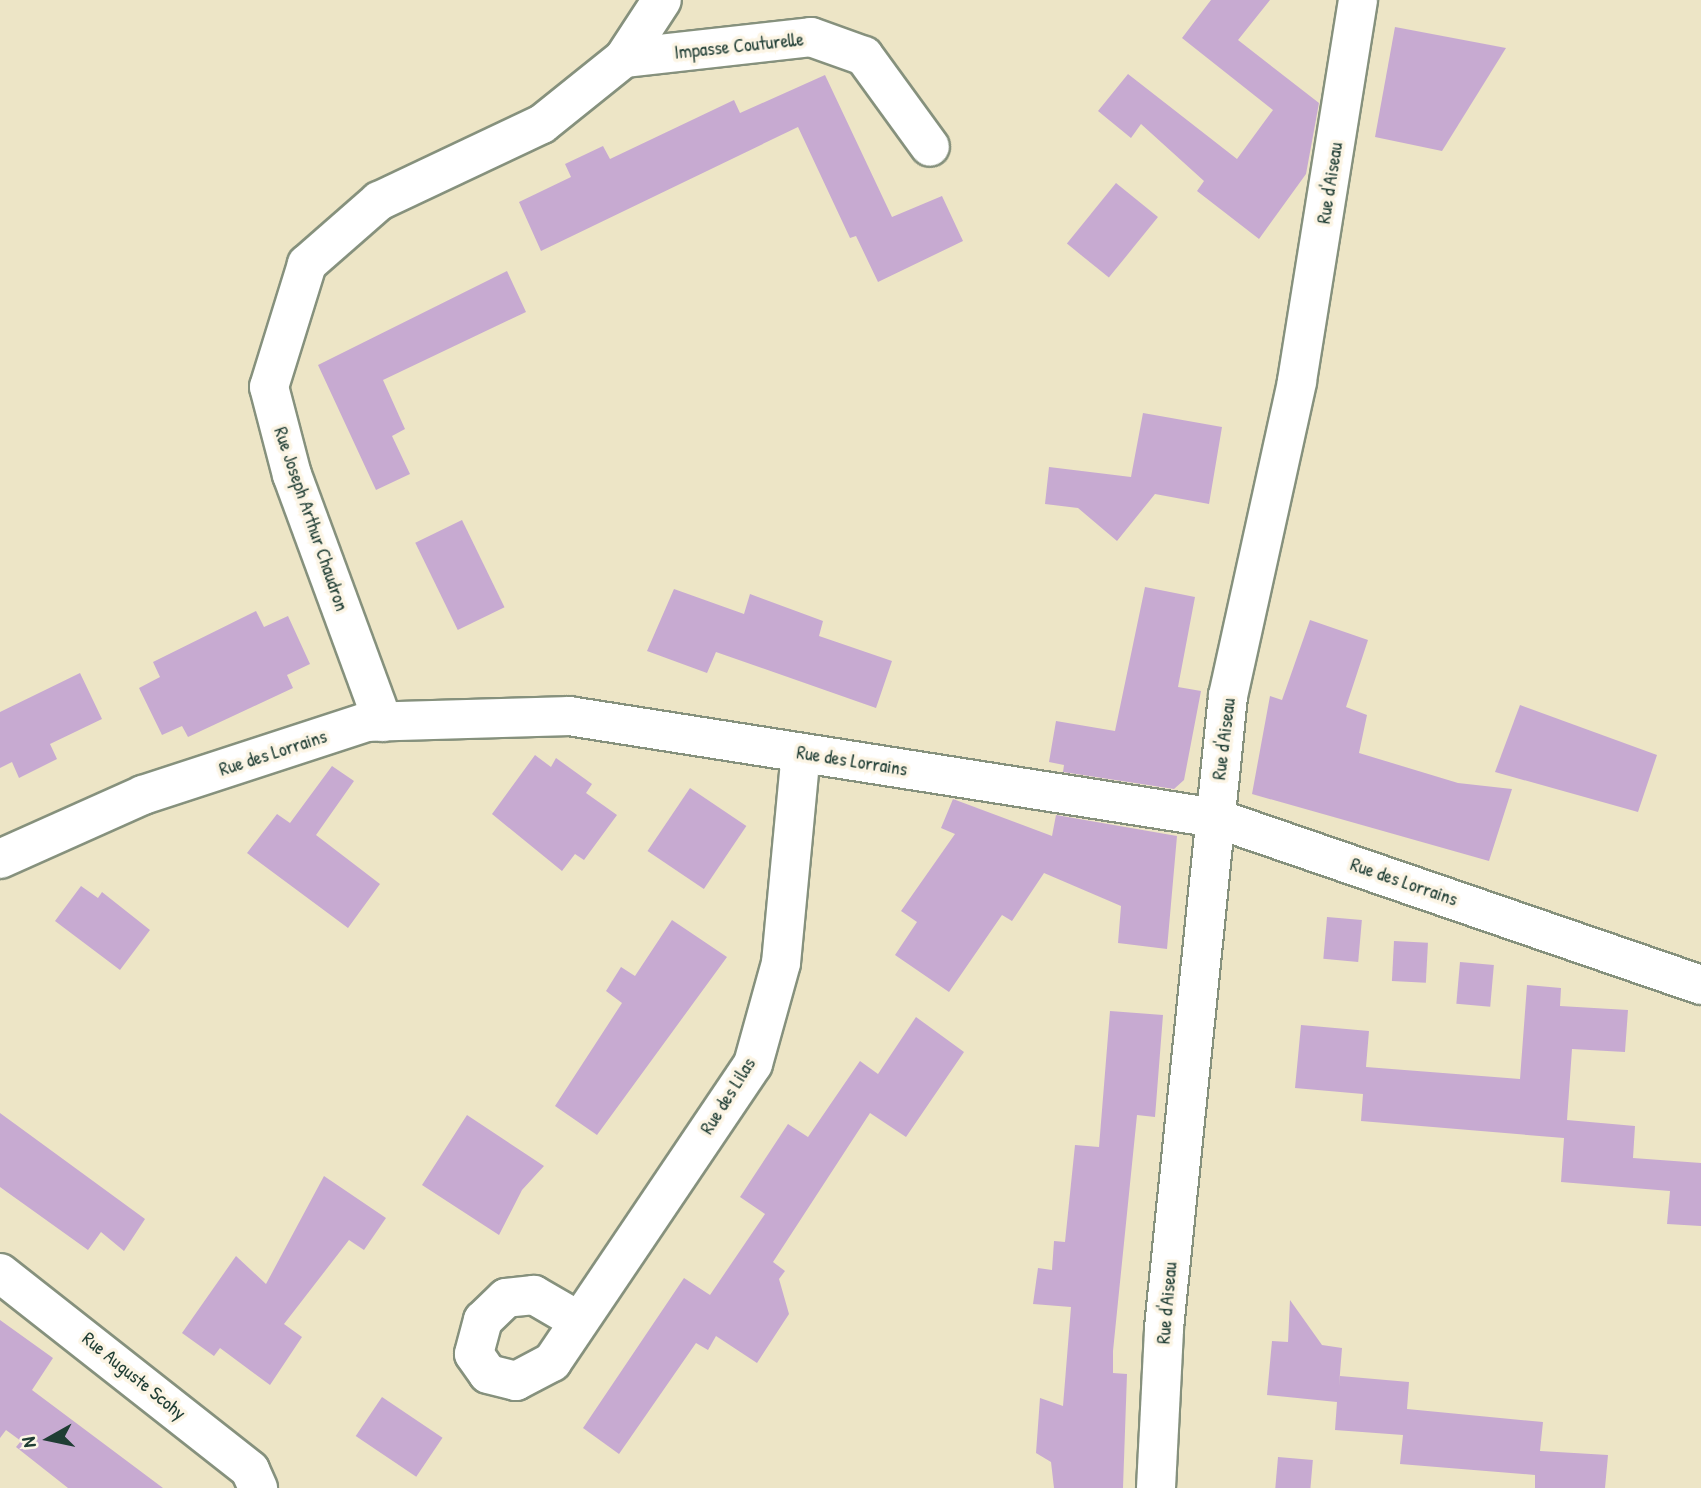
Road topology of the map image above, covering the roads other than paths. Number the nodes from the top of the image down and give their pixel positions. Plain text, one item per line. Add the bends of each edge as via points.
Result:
1 (662, 0) edge
2 (1358, 0) edge
3 (624, 58) junction
4 (930, 147) dead end
5 (375, 722) junction
6 (802, 753) junction
7 (1215, 818) junction
8 (0, 859) edge
9 (1701, 985) edge
10 (0, 1273) edge
11 (577, 1320) dead end
12 (258, 1488) edge
13 (1156, 1488) edge

1 - 3 street, Rue Joseph Arthur Chaudron
2 - 7 street, Rue d'Aiseau via 1297,381 1228,696
3 - 4 street, Impasse Couturelle via 811,37 864,56
3 - 5 street, Rue Joseph Arthur Chaudron via 542,124 379,201 307,264 269,387 292,475
5 - 6 street, Rue des Lorrains via 569,716
5 - 8 street, Rue des Lorrains via 143,795
6 - 7 street, Rue des Lorrains
6 - 11 street, Rue des Lilas via 781,963 753,1064
7 - 9 street, Rue des Lorrains
7 - 13 street, Rue d'Aiseau via 1164,1328
10 - 12 street, Rue Auguste Scohy via 250,1470

